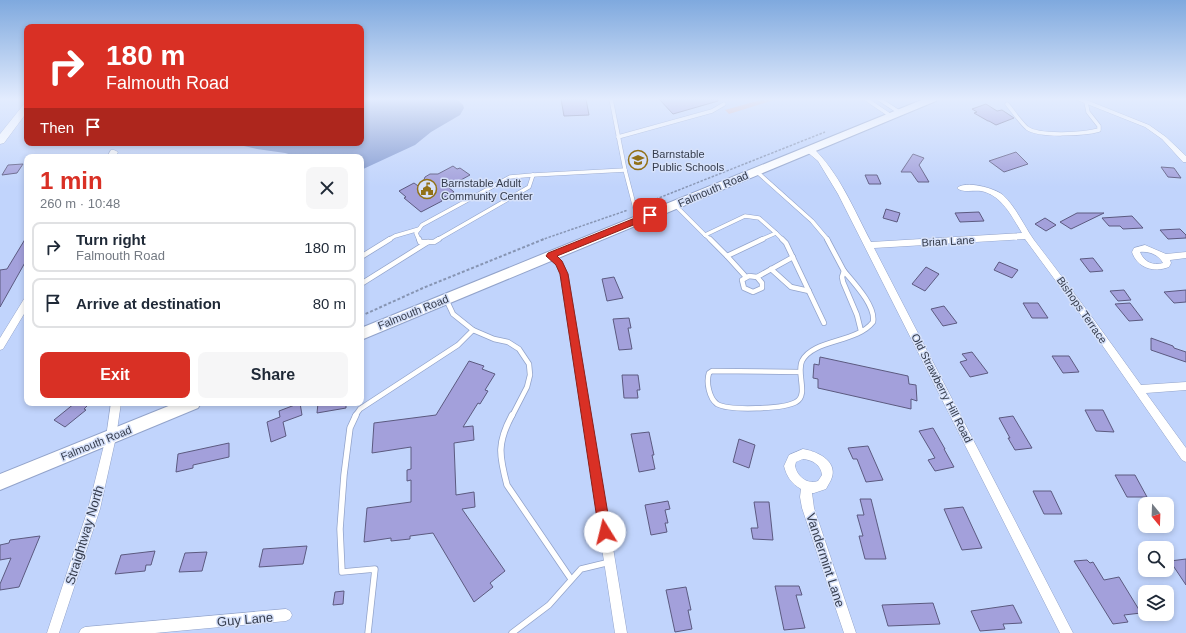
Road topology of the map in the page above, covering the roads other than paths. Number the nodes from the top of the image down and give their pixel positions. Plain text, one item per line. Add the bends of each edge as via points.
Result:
1 (10, 129) edge
2 (616, 129) edge
3 (649, 129) edge
4 (859, 129) edge
5 (1028, 129) edge
6 (1099, 129) edge
7 (1151, 129) edge
8 (618, 137) junction
9 (0, 141) edge
10 (809, 149) junction
11 (1186, 160) edge
12 (624, 170) junction
13 (756, 171) junction
14 (533, 175) junction
15 (961, 188) dead end
16 (675, 205) junction
17 (638, 220) junction
18 (419, 229) junction
19 (776, 233) junction
20 (705, 235) junction
21 (1027, 236) junction
22 (428, 242) junction
23 (869, 245) junction
24 (1186, 255) edge
25 (364, 256) edge
26 (551, 256) junction
27 (727, 256) junction
28 (793, 257) junction
29 (1164, 257) dead end
30 (770, 269) junction
31 (844, 271) junction
32 (746, 276) junction
33 (757, 277) junction
34 (364, 283) edge
35 (809, 291) junction
36 (446, 299) junction
37 (24, 306) edge
38 (824, 323) dead end
39 (473, 330) junction
40 (861, 331) junction
41 (364, 333) edge
42 (0, 346) edge
43 (799, 372) junction
44 (1186, 386) edge
45 (1138, 389) junction
46 (116, 406) edge
47 (186, 406) edge
48 (111, 437) junction
49 (1186, 457) edge
50 (0, 482) edge
51 (807, 487) dead end
52 (610, 562) junction
53 (571, 580) junction
54 (286, 615) dead end
55 (53, 633) edge
56 (84, 633) edge
57 (368, 633) edge
58 (512, 633) edge
59 (621, 633) edge
60 (850, 633) edge
61 (1067, 633) edge

1 - 9 street
2 - 8 lane
3 - 8 lane
4 - 10 main road, Falmouth Road
5 - 6 lane via 1064,134 1093,132
7 - 11 street
8 - 12 lane
10 - 13 main road, Falmouth Road
10 - 23 street, Old Strawberry Hill Road via 821,160
12 - 14 lane
12 - 17 lane
13 - 16 main road, Falmouth Road
13 - 31 lane via 812,220 827,239
14 - 18 lane via 510,176
14 - 22 lane via 529,187 434,242
15 - 21 street, Bishops Terrace via 984,189 999,197
16 - 17 main road, Falmouth Road
16 - 20 lane
17 - 26 main road, Falmouth Road
18 - 22 lane via 416,233 420,242
18 - 25 lane via 395,236
19 - 20 lane via 759,218 745,216
19 - 27 lane
19 - 28 lane via 786,243
20 - 27 lane
21 - 23 street, Brian Lane
21 - 45 street, Bishops Terrace via 1057,273
22 - 34 lane
23 - 61 street, Old Strawberry Hill Road
24 - 29 street
26 - 36 main road, Falmouth Road
26 - 52 street via 564,274
27 - 32 lane
28 - 30 lane
28 - 35 lane
30 - 33 lane
30 - 35 lane via 790,287
31 - 40 lane via 843,282
31 - 40 lane via 856,285 874,320 873,324
32 - 33 lane
32 - 33 lane via 742,280 742,285 746,290 753,292 763,286
35 - 38 lane
36 - 39 lane via 453,314
36 - 41 main road, Falmouth Road
37 - 42 street
39 - 53 lane via 508,342 519,349 529,364 527,387 504,430 500,445 502,467 507,485
39 - 57 lane via 458,345 360,409 350,428 340,529 342,572 375,569
40 - 43 lane via 820,347 805,356 800,363
43 - 43 lane via 801,396 800,400 794,403 726,407 719,406 709,394 707,377 712,372
44 - 45 street
45 - 49 street, Bishops Terrace
46 - 48 street, Straightway North
47 - 48 main road, Falmouth Road
48 - 50 main road, Falmouth Road
48 - 55 street, Straightway North via 94,509
51 - 60 street, Vandermint Lane via 808,508
52 - 53 lane via 582,570
52 - 59 street
53 - 58 lane via 549,604
54 - 56 street, Guy Lane

